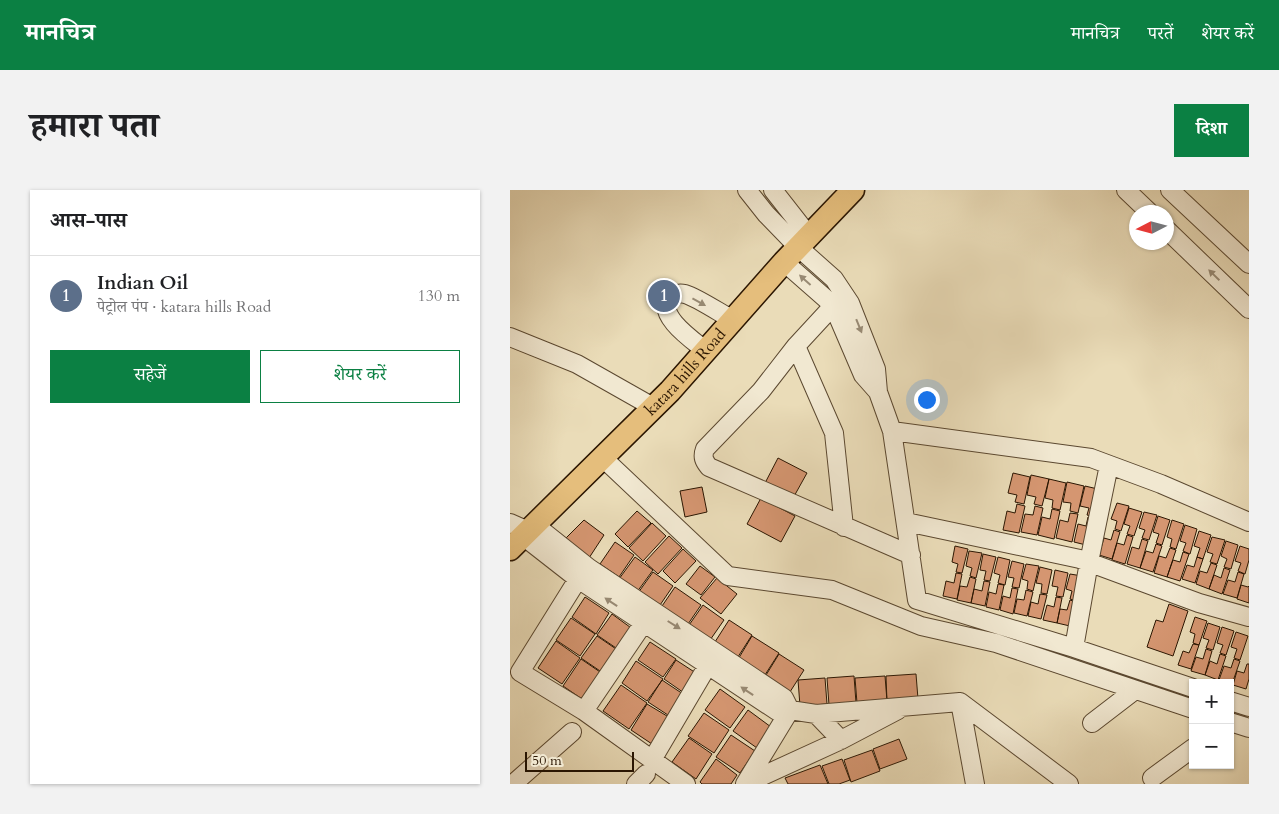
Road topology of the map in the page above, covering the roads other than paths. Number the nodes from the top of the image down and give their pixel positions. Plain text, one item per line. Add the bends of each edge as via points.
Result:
1 (747, 190) edge
2 (853, 190) edge
3 (1126, 190) edge
4 (1170, 190) edge
5 (782, 193) edge
6 (1142, 205) edge
7 (766, 214) junction
8 (1174, 237) edge
9 (797, 248) junction
10 (1249, 264) edge
11 (839, 300) junction
12 (1249, 309) edge
13 (733, 320) junction
14 (510, 337) edge
15 (796, 346) junction
16 (706, 351) junction
17 (653, 407) junction
18 (892, 432) junction
19 (603, 458) junction
20 (1109, 465) junction
21 (906, 522) junction
22 (1249, 522) edge
23 (844, 526) junction
24 (521, 533) edge
25 (911, 555) junction
26 (1089, 562) junction
27 (584, 574) junction
28 (1249, 617) edge
29 (649, 618) junction
30 (1074, 648) junction
31 (714, 660) junction
32 (1189, 687) edge
33 (1135, 690) junction
34 (960, 702) junction
35 (1234, 702) edge
36 (905, 707) junction
37 (1249, 707) edge
38 (1189, 708) edge
39 (790, 710) junction
40 (584, 711) junction
41 (816, 714) junction
42 (1092, 723) dead end
43 (1234, 723) edge
44 (1249, 728) edge
45 (572, 732) dead end
46 (841, 740) junction
47 (1189, 751) edge
48 (645, 773) edge
49 (1152, 778) dead end
50 (513, 784) edge
51 (686, 784) edge
52 (745, 784) edge
53 (975, 784) edge
54 (1070, 784) edge

1 - 7 street
2 - 9 main road, katara hills Road
3 - 6 street
4 - 10 street
5 - 7 street
5 - 9 street
7 - 9 street
12 -> 8 street
9 - 11 street
9 - 13 main road, katara hills Road
11 - 15 street
11 - 18 street via 863,375 878,392
13 - 16 main road, katara hills Road
16 -> 13 street via 670,318 667,309 670,298 684,294
14 - 17 street via 576,364
15 - 23 street via 834,433
15 - 23 street via 761,390 705,449 704,462
16 - 17 main road, katara hills Road
17 - 19 main road, katara hills Road
18 - 20 street via 1091,458
18 - 21 street
19 - 24 main road, katara hills Road
19 - 33 street via 728,576 832,590 921,626 996,642
20 - 22 street
20 - 26 street
21 - 25 street
21 - 26 street
23 - 25 street
24 - 27 street
25 - 30 street via 917,600
26 - 28 street via 1199,603
26 - 30 street
27 - 29 street
27 - 40 street via 520,672
29 - 31 street
29 - 40 street
30 - 32 street
31 - 39 street via 784,698
31 - 48 street
33 - 38 street
33 - 42 street
34 - 36 street
34 - 53 street
34 - 54 street
35 - 37 street
36 - 41 street
36 - 46 street
39 - 41 street
39 - 52 street
40 - 48 street
41 - 46 street
43 - 44 street
45 - 50 street
46 - 52 street
47 - 49 street
48 - 51 street

